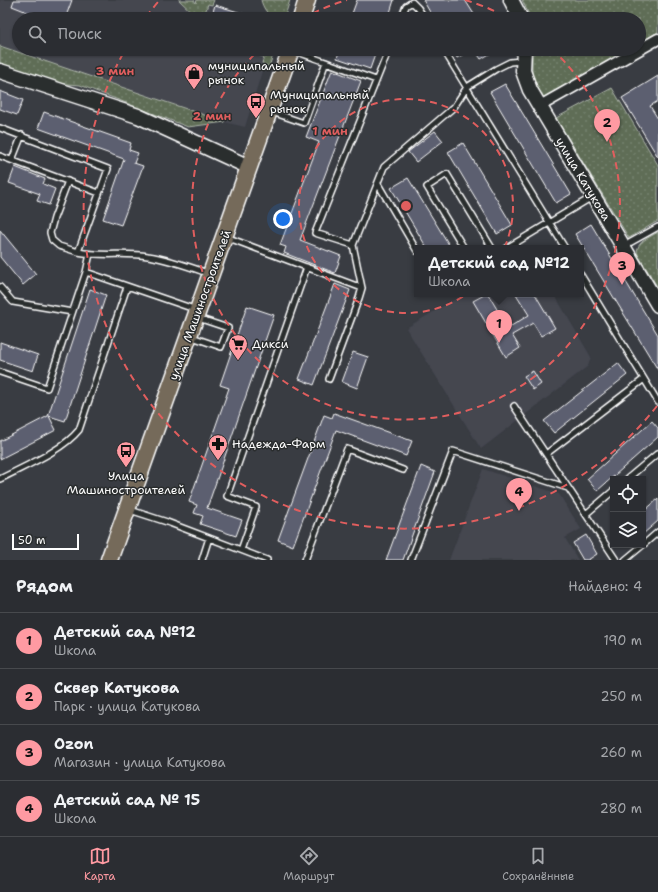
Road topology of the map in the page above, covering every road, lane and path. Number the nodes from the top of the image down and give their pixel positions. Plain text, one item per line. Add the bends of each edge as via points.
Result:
1 (307, 0) edge
2 (511, 0) edge
3 (303, 12) edge
4 (404, 12) edge
5 (421, 12) edge
6 (517, 12) edge
7 (658, 39) edge
8 (646, 46) edge
9 (288, 56) edge
10 (309, 56) edge
11 (386, 56) edge
12 (448, 56) edge
13 (522, 56) edge
14 (524, 56) edge
15 (628, 56) edge
16 (326, 62) junction
17 (0, 71) edge
18 (376, 80) junction
19 (467, 88) junction
20 (540, 106) junction
21 (269, 111) junction
22 (0, 128) edge
23 (22, 135) junction
24 (0, 156) edge
25 (12, 160) junction
26 (249, 167) junction
27 (68, 181) junction
28 (378, 184) junction
29 (99, 193) junction
30 (593, 196) junction
31 (549, 223) junction
32 (658, 227) edge
33 (224, 237) junction
34 (353, 245) junction
35 (462, 245) edge
36 (490, 245) edge
37 (512, 245) edge
38 (562, 245) edge
39 (414, 246) edge
40 (623, 247) junction
41 (78, 252) junction
42 (90, 254) junction
43 (307, 267) junction
44 (86, 272) junction
45 (211, 274) junction
46 (584, 280) edge
47 (0, 287) edge
48 (127, 287) junction
49 (362, 288) junction
50 (658, 305) edge
51 (72, 312) junction
52 (197, 314) junction
53 (189, 336) junction
54 (0, 372) edge
55 (330, 379) dead end
56 (644, 379) junction
57 (658, 402) edge
58 (514, 406) dead end
59 (658, 453) edge
60 (546, 454) junction
61 (403, 470) dead end
62 (631, 476) edge
63 (0, 478) edge
64 (568, 488) junction
65 (610, 494) edge
66 (127, 509) junction
67 (586, 514) junction
68 (658, 532) edge
69 (209, 538) junction
70 (646, 542) edge
71 (640, 548) edge
72 (241, 550) junction
73 (109, 560) edge
74 (202, 560) edge
75 (266, 560) edge
76 (305, 560) edge
77 (411, 560) edge
78 (616, 560) edge
79 (626, 560) edge

1 - 3 main road
2 - 6 street
4 - 5 lane via 406,6 412,2
7 - 8 street
9 - 21 main road, улица Машиностроителей
10 - 16 lane
11 - 18 lane
12 - 19 lane
13 - 19 lane
14 - 20 street, улица Катукова via 523,71 526,81
15 - 20 street
16 - 18 lane
16 - 21 lane via 304,123
17 - 26 street via 138,116
18 - 34 lane via 315,233
19 - 28 lane via 454,107 384,166
19 - 31 lane
20 - 30 street, улица Катукова
21 - 26 main road, улица Машиностроителей
22 - 23 lane
23 - 25 lane
23 - 29 lane via 108,169
24 - 25 lane
25 - 27 lane
26 - 33 main road, улица Машиностроителей
27 - 29 lane
27 - 41 lane via 50,233 52,240 59,246
28 - 34 lane
28 - 39 lane
29 - 41 lane
30 - 31 lane
30 - 40 street, улица Катукова
31 - 37 lane
31 - 38 lane
32 - 40 lane
33 - 43 lane
33 - 45 main road, улица Машиностроителей
34 - 49 lane
35 - 36 lane via 427,187 447,174
40 - 50 street, улица Катукова
41 - 42 lane
42 - 44 lane
42 - 45 lane via 149,256
43 - 49 lane
43 - 72 lane via 227,496 256,507
44 - 48 lane
44 - 51 lane
45 - 52 main road, улица Машиностроителей
46 - 56 lane
47 - 51 lane via 13,302
48 - 52 lane
48 - 63 lane via 79,430 60,447
49 - 55 lane
51 - 54 lane via 47,388
52 - 53 main road, улица Машиностроителей
52 - 53 lane via 228,328 226,334 221,347
53 - 66 main road, улица Машиностроителей
56 - 57 lane
56 - 60 lane
58 - 60 lane
59 - 62 lane
60 - 64 lane
61 - 76 lane via 347,449
64 - 67 lane
64 - 77 lane via 453,451
65 - 67 lane
66 - 69 lane
66 - 73 main road, улица Машиностроителей
67 - 78 lane
68 - 70 lane
69 - 72 lane
69 - 74 lane
71 - 79 lane
72 - 75 lane

